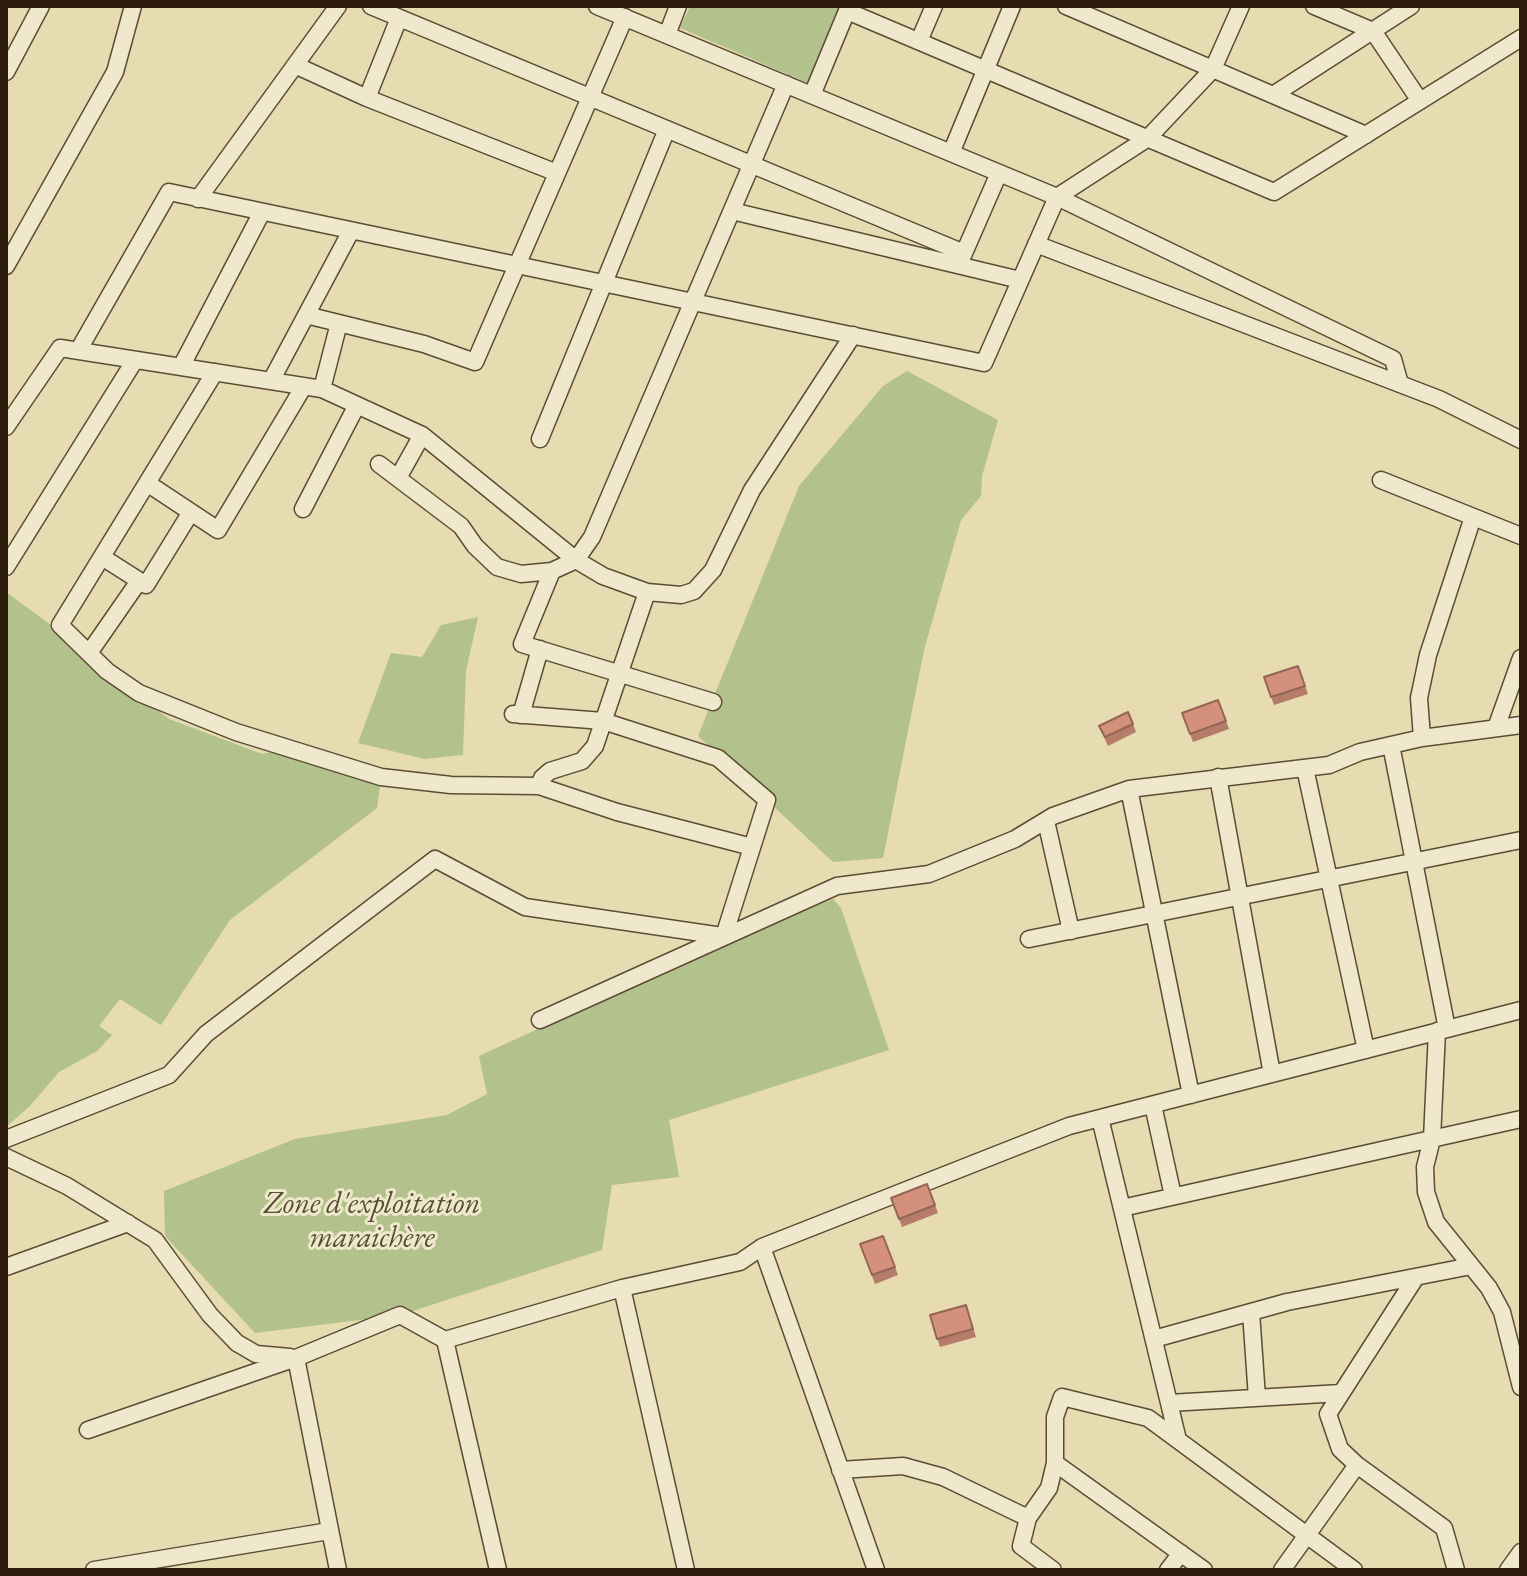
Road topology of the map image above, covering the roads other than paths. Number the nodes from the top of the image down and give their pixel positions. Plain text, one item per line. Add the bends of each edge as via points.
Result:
1 (41, 6) edge
2 (133, 6) edge
3 (338, 6) edge
4 (371, 6) edge
5 (597, 6) edge
6 (678, 6) edge
7 (934, 6) edge
8 (1012, 6) edge
9 (1066, 6) edge
10 (1241, 6) edge
11 (1314, 6) edge
12 (1411, 6) edge
13 (848, 8) edge
14 (625, 17) junction
15 (399, 18) junction
16 (1373, 31) junction
17 (667, 35) junction
18 (1521, 38) edge
19 (919, 41) junction
20 (295, 65) junction
21 (986, 69) junction
22 (1213, 69) junction
23 (6, 72) edge
24 (786, 84) junction
25 (812, 95) junction
26 (1273, 95) junction
27 (590, 97) junction
28 (367, 98) junction
29 (1420, 101) junction
30 (667, 129) junction
31 (1366, 135) junction
32 (1148, 138) junction
33 (951, 153) junction
34 (751, 164) junction
35 (557, 173) junction
36 (999, 173) junction
37 (1057, 197) junction
38 (198, 199) junction
39 (732, 211) junction
40 (262, 212) junction
41 (351, 231) junction
42 (1036, 244) junction
43 (961, 259) junction
44 (518, 265) junction
45 (6, 266) edge
46 (1020, 280) junction
47 (604, 283) junction
48 (692, 302) junction
49 (306, 315) junction
50 (339, 323) junction
51 (853, 335) junction
52 (78, 351) junction
53 (135, 360) junction
54 (181, 367) junction
55 (215, 372) junction
56 (271, 381) junction
57 (1400, 384) junction
58 (304, 386) junction
59 (322, 389) junction
60 (357, 405) junction
61 (6, 427) edge
62 (422, 435) junction
63 (540, 439) dead end
64 (1521, 440) edge
65 (379, 464) dead end
66 (398, 478) junction
67 (1381, 480) dead end
68 (147, 483) junction
69 (303, 509) dead end
70 (191, 512) junction
71 (1473, 517) junction
72 (1521, 536) edge
73 (102, 557) junction
74 (576, 560) junction
75 (6, 567) edge
76 (552, 571) junction
77 (139, 581) junction
78 (647, 592) junction
79 (540, 649) junction
80 (89, 653) junction
81 (1521, 658) edge
82 (619, 673) junction
83 (713, 702) dead end
84 (603, 721) junction
85 (1521, 725) edge
86 (1496, 728) junction
87 (1422, 738) junction
88 (1391, 745) junction
89 (1305, 768) junction
90 (1218, 777) junction
91 (539, 786) junction
92 (1129, 789) junction
93 (1046, 821) junction
94 (1521, 840) edge
95 (752, 847) junction
96 (1414, 862) junction
97 (1329, 879) junction
98 (1240, 897) junction
99 (1154, 914) junction
100 (1071, 931) junction
101 (724, 936) junction
102 (1029, 939) dead end
103 (1521, 1010) edge
104 (540, 1020) dead end
105 (1442, 1030) junction
106 (1366, 1050) junction
107 (1272, 1074) junction
108 (1191, 1095) junction
109 (1153, 1105) junction
110 (1100, 1118) junction
111 (1521, 1119) edge
112 (6, 1139) edge
113 (1432, 1139) junction
114 (6, 1157) edge
115 (1173, 1196) junction
116 (1122, 1208) junction
117 (128, 1223) junction
118 (762, 1247) junction
119 (1471, 1266) junction
120 (6, 1267) edge
121 (1416, 1277) junction
122 (622, 1288) junction
123 (1251, 1312) junction
124 (1154, 1339) junction
125 (445, 1340) junction
126 (296, 1358) junction
127 (1519, 1369) edge
128 (1521, 1387) edge
129 (1341, 1393) junction
130 (1257, 1398) junction
131 (1169, 1403) junction
132 (88, 1430) dead end
133 (1178, 1440) junction
134 (1055, 1463) junction
135 (1357, 1465) junction
136 (840, 1470) junction
137 (1028, 1518) junction
138 (329, 1531) junction
139 (1307, 1535) junction
140 (1521, 1552) edge
141 (1181, 1553) junction
142 (94, 1570) edge
143 (338, 1570) edge
144 (498, 1570) edge
145 (686, 1570) edge
146 (876, 1570) edge
147 (1053, 1570) edge
148 (1168, 1570) edge
149 (1204, 1570) edge
150 (1282, 1570) edge
151 (1354, 1570) edge
152 (1456, 1570) edge
153 (1508, 1570) edge

1 - 23 street
2 - 45 street via 115,72
3 - 20 street
4 - 15 street
5 - 14 street
6 - 17 street
7 - 19 street
8 - 21 street
9 - 22 street
10 - 22 street
11 - 16 street
12 - 16 street
13 - 19 street
13 - 25 street
14 - 17 street
14 - 27 street
15 - 27 street
15 - 28 street
16 - 26 street
16 - 29 street
17 - 24 street
18 - 29 street
19 - 21 street
20 - 28 street
20 - 38 street
21 - 32 street
21 - 33 street
22 - 26 street
22 - 32 street
24 - 25 street
24 - 34 street
25 - 33 street
26 - 31 street
27 - 30 street
27 - 35 street
28 - 35 street
29 - 31 street
30 - 34 street
30 - 47 street
31 - 32 street via 1274,192
32 - 37 street
33 - 36 street
34 - 39 street
34 - 43 street
35 - 44 street
36 - 37 street
36 - 43 street
37 - 42 street
37 - 57 street via 1393,359
38 - 40 street
38 - 52 street via 169,192
39 - 43 street
39 - 48 street
40 - 41 street
40 - 54 street
41 - 44 street
41 - 49 street
42 - 46 street
42 - 57 street
43 - 46 street
44 - 47 street
44 - 50 street via 475,362
46 - 51 street via 984,363
47 - 48 street
47 - 63 street
48 - 51 street
48 - 74 street via 592,537
49 - 50 street
49 - 56 street
50 - 59 street
51 - 78 street via 752,490 713,570 694,591
52 - 53 street
52 - 61 street via 60,348
53 - 54 street
53 - 75 street
54 - 55 street
55 - 56 street
55 - 68 street
56 - 58 street
57 - 64 street
58 - 59 street
58 - 70 street via 218,530
59 - 60 street
60 - 62 street
60 - 69 street
62 - 66 street
62 - 74 street
65 - 66 street
66 - 76 street via 461,526 497,567 521,574
67 - 71 street
68 - 70 street
68 - 73 street
70 - 77 street via 146,585
71 - 72 street
71 - 87 street via 1428,655 1419,698
73 - 77 street
73 - 80 street via 60,625
74 - 76 street
74 - 78 street
76 - 79 street via 522,644
77 - 80 street
78 - 82 street
79 - 82 street
79 - 84 street via 517,714
80 - 91 street via 139,693 246,736 349,768 438,783
81 - 86 street
82 - 83 street
82 - 84 street
84 - 91 street via 589,755 550,771
84 - 95 street via 718,758 767,800
85 - 86 street
86 - 87 street
87 - 88 street
88 - 89 street
88 - 96 street
89 - 90 street
89 - 97 street
90 - 92 street
90 - 98 street
91 - 95 street
92 - 93 street
92 - 99 street
93 - 100 street
93 - 101 street via 929,874 837,886
94 - 96 street
95 - 101 street
96 - 97 street
96 - 105 street
97 - 98 street
97 - 106 street
98 - 99 street
98 - 107 street
99 - 100 street
99 - 108 street
100 - 102 street
101 - 104 street
101 - 112 street via 525,907 435,859 206,1034 169,1075
103 - 105 street
105 - 106 street
105 - 113 street
106 - 107 street
107 - 108 street
108 - 109 street
109 - 110 street
109 - 115 street
110 - 116 street
110 - 118 street
111 - 113 street
113 - 115 street
113 - 119 street via 1426,1192 1436,1222
114 - 117 street
115 - 116 street
116 - 124 street
117 - 120 street
117 - 126 street via 155,1240 237,1343 256,1354
118 - 122 street via 740,1262
118 - 136 street
119 - 121 street
119 - 127 street via 1502,1312
121 - 123 street
121 - 129 street
122 - 125 street
122 - 145 street
123 - 124 street
123 - 130 street
124 - 131 street
125 - 126 street via 400,1315
125 - 144 street
126 - 132 street
126 - 138 street
127 - 128 street
129 - 130 street
129 - 135 street via 1328,1414 1340,1449
130 - 131 street
131 - 133 street
133 - 134 street via 1148,1418 1062,1397 1055,1417
133 - 139 street
134 - 137 street via 1049,1488
134 - 141 street
135 - 139 street
135 - 152 street via 1444,1528
136 - 137 street via 903,1466 943,1477
136 - 146 street
137 - 147 street via 1021,1546
138 - 142 street
138 - 143 street
139 - 150 street
139 - 151 street
140 - 153 street
141 - 148 street
141 - 149 street

